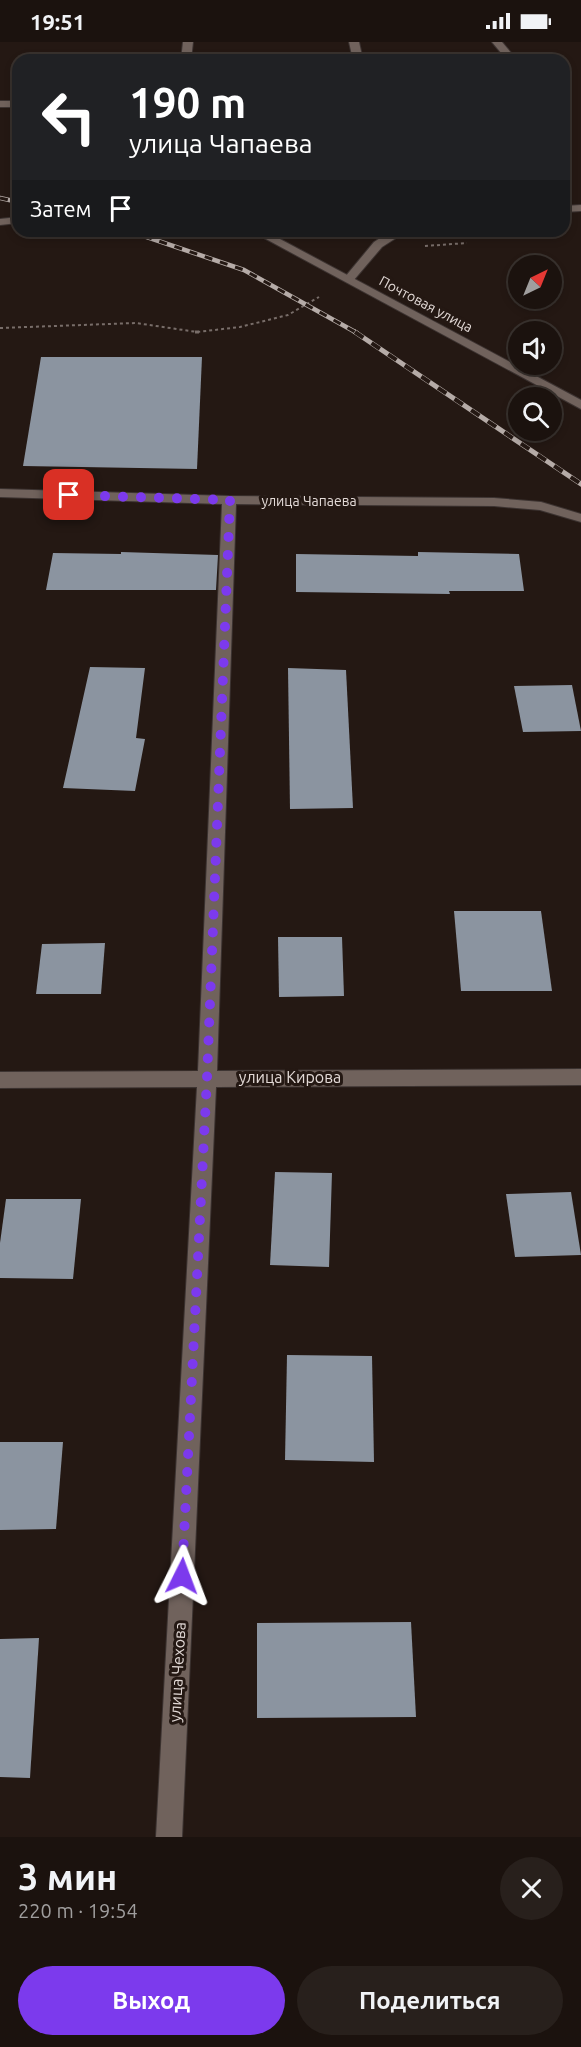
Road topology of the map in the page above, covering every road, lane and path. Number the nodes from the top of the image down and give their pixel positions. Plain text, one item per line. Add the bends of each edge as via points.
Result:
1 (497, 42) edge
2 (507, 54) edge
3 (268, 237) edge
4 (389, 237) edge
5 (349, 279) junction
6 (0, 328) edge
7 (581, 405) edge
8 (0, 493) edge
9 (230, 500) junction
10 (581, 518) edge
11 (581, 1077) edge
12 (207, 1078) junction
13 (0, 1080) edge
14 (169, 1837) edge

1 - 2 street
3 - 5 street, Почтовая улица
4 - 5 street via 372,250
5 - 6 path via 288,315 240,327 197,332 136,323
5 - 7 street, Почтовая улица
8 - 9 street, улица Чапаева
9 - 10 street, улица Чапаева via 494,502 541,506
9 - 12 street, улица Чехова
11 - 12 street, улица Кирова
12 - 13 street, улица Кирова
12 - 14 street, улица Чехова

